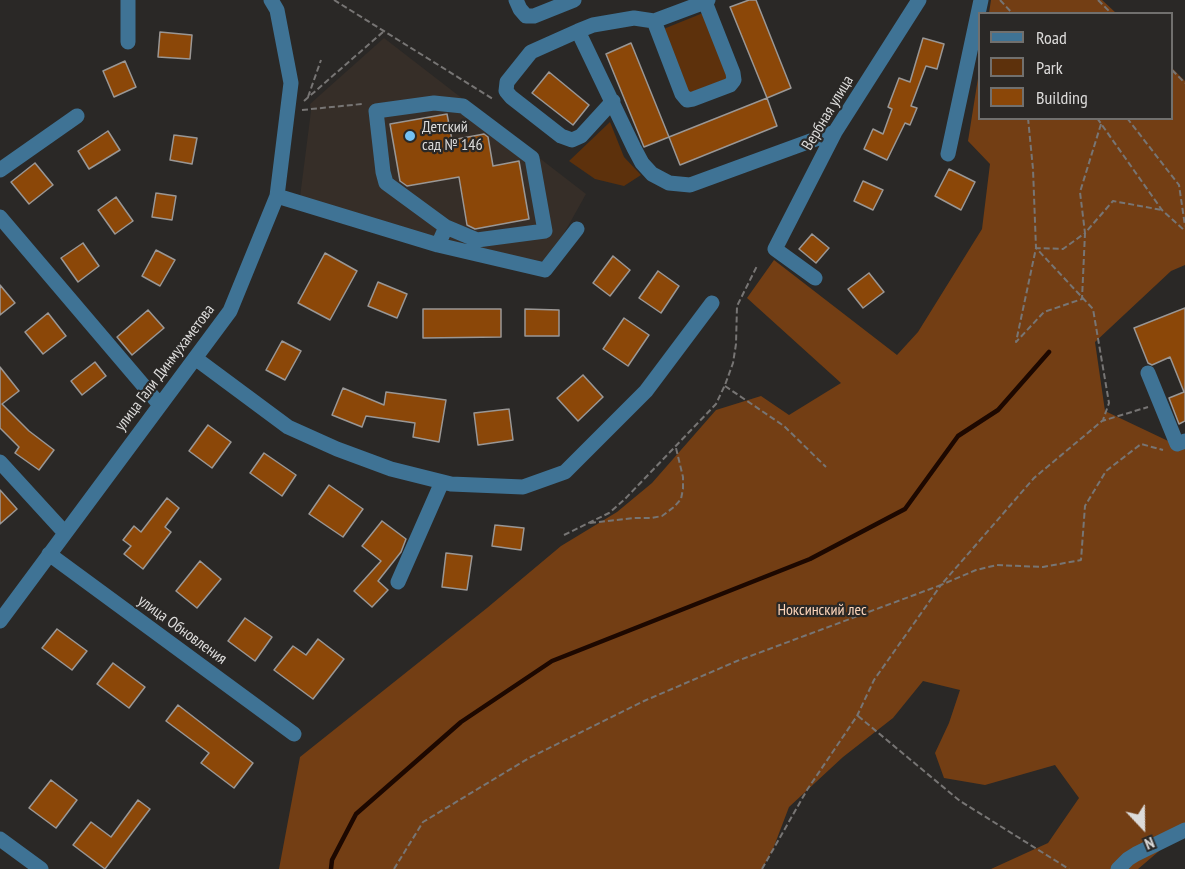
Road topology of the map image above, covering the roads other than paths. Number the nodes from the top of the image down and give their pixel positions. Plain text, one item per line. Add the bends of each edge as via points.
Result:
1 (128, 0) edge
2 (273, 0) edge
3 (516, 0) edge
4 (574, 0) edge
5 (919, 0) edge
6 (706, 1) edge
7 (978, 14) edge
8 (654, 21) junction
9 (578, 31) junction
10 (128, 42) dead end
11 (613, 101) junction
12 (77, 116) dead end
13 (835, 132) junction
14 (948, 154) dead end
15 (0, 170) edge
16 (277, 196) junction
17 (0, 217) edge
18 (446, 227) junction
19 (577, 229) dead end
20 (438, 245) junction
21 (815, 278) dead end
22 (712, 303) dead end
23 (195, 358) junction
24 (1148, 373) dead end
25 (160, 405) junction
26 (1181, 443) edge
27 (0, 462) edge
28 (442, 482) junction
29 (65, 533) junction
30 (49, 554) junction
31 (398, 582) dead end
32 (0, 621) edge
33 (294, 734) dead end
34 (1185, 830) edge
35 (0, 839) edge
36 (41, 869) edge
37 (1118, 869) edge

1 - 10 street
2 - 16 street, улица Гали Динмухаметова via 291,83
3 - 4 street via 526,16 534,16
5 - 13 street, Вербная улица
6 - 8 street
6 - 8 street via 734,80 693,99 687,100 682,94
7 - 14 street
8 - 9 street via 634,18
9 - 11 street
9 - 11 street via 531,52 507,82 506,91 561,136 572,140 581,136
11 - 13 street via 642,164 669,183 690,185
12 - 15 street
13 - 21 street, Вербная улица via 775,249
16 - 20 street
16 - 23 street, улица Гали Динмухаметова via 230,311
17 - 25 street
18 - 18 street via 386,183 376,111 434,103 463,106 532,158 545,231 477,240
18 - 20 street
19 - 20 street via 545,270
22 - 28 street via 646,391 565,472 524,488
23 - 25 street, улица Гали Динмухаметова
23 - 28 street via 288,427 391,469
24 - 26 street via 1159,404
25 - 29 street, улица Гали Динмухаметова
27 - 29 street
28 - 31 street
29 - 30 street, улица Гали Динмухаметова
30 - 32 street, улица Гали Динмухаметова
30 - 33 street, улица Обновления
34 - 37 street via 1136,854
35 - 36 street

